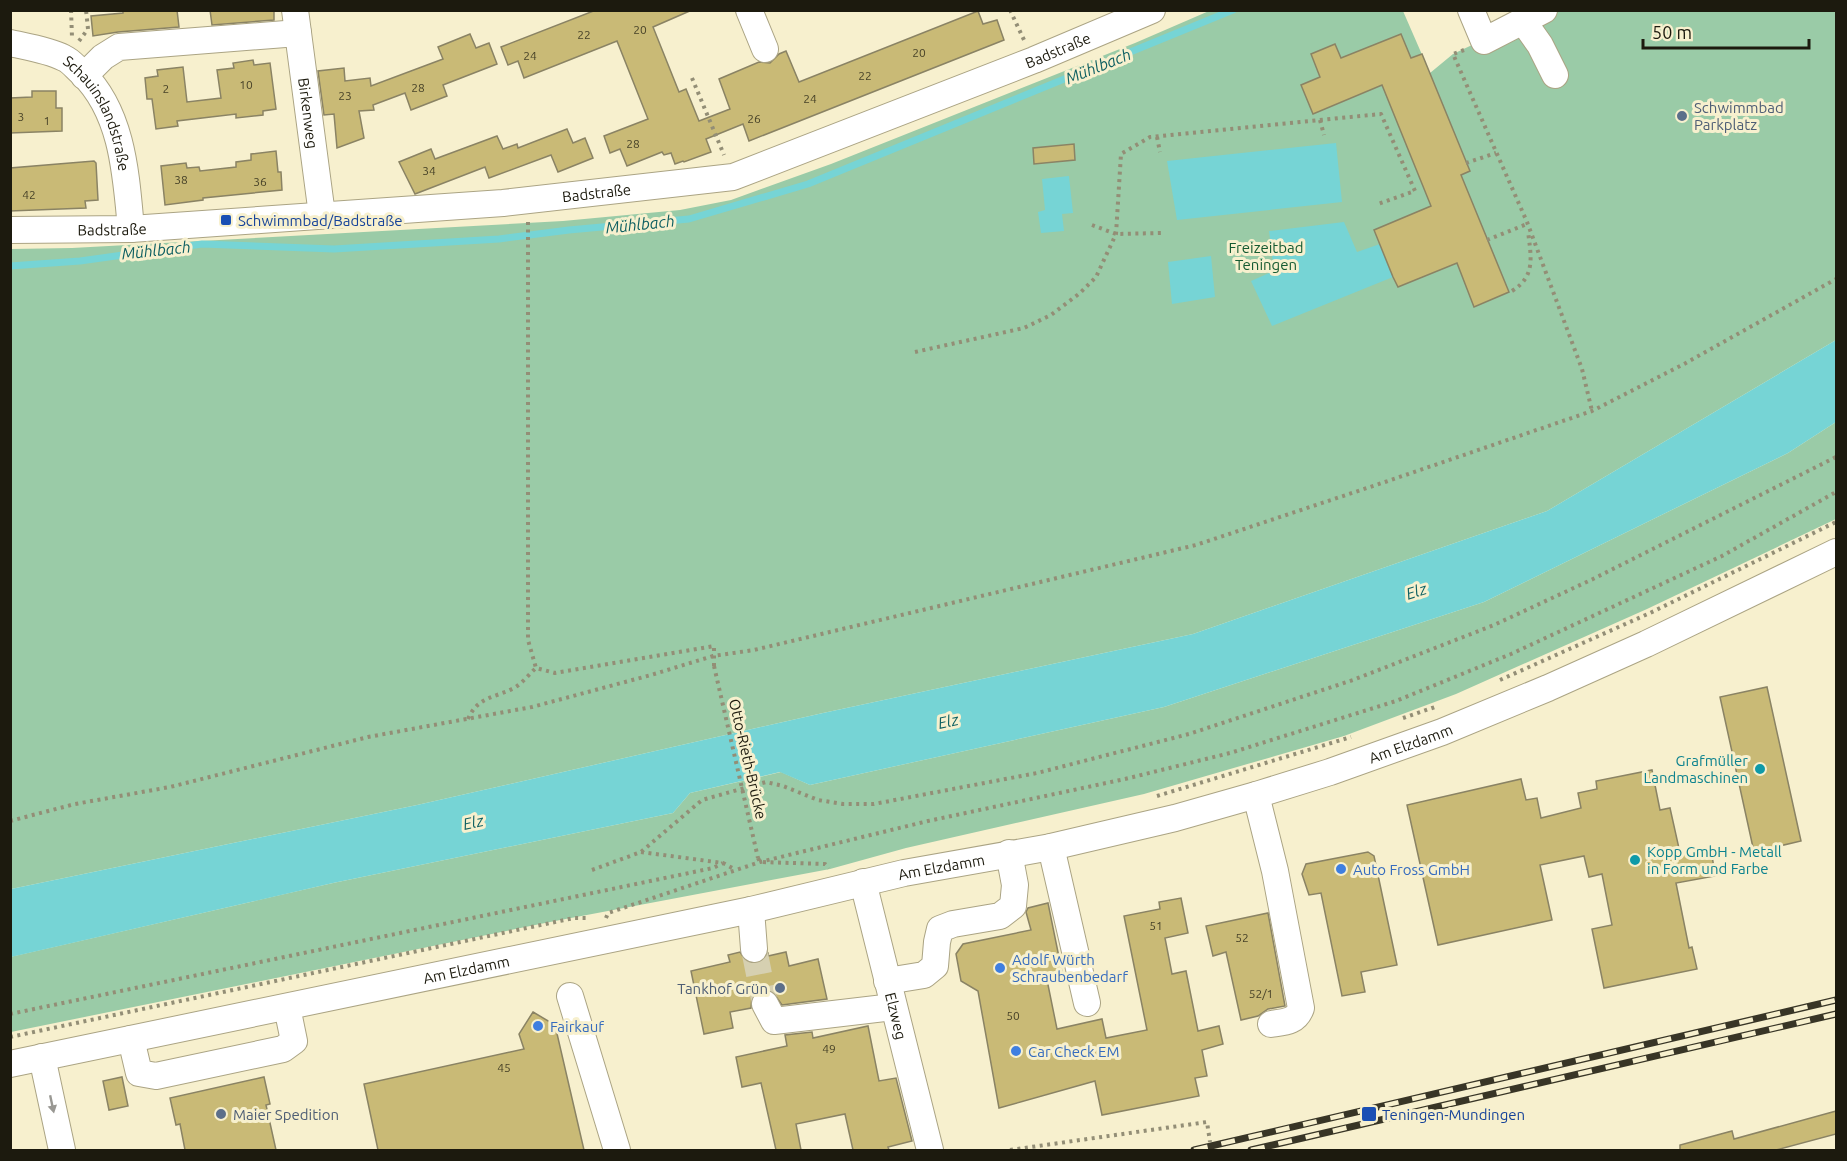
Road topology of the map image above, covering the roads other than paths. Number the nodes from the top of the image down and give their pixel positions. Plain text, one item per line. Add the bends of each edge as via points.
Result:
1 (749, 10) edge
2 (1152, 10) edge
3 (1471, 10) edge
4 (1533, 16) edge
5 (296, 22) edge
6 (10, 43) edge
7 (765, 49) dead end
8 (75, 67) junction
9 (1556, 75) dead end
10 (322, 215) junction
11 (131, 229) junction
12 (10, 230) edge
13 (1836, 552) edge
14 (1256, 795) junction
15 (1051, 847) junction
16 (1009, 854) junction
17 (863, 882) junction
18 (752, 910) junction
19 (754, 949) tunnel mouth
20 (886, 981) junction
21 (570, 996) dead end
22 (1087, 1003) dead end
23 (765, 1005) tunnel mouth
24 (287, 1007) junction
25 (893, 1007) junction
26 (1271, 1024) dead end
27 (131, 1039) junction
28 (42, 1058) junction
29 (10, 1064) edge
30 (62, 1150) edge
31 (617, 1150) edge
32 (930, 1150) edge

1 - 7 street
2 - 10 street, Badstraße via 734,177 527,201
3 - 4 street via 1484,41
4 - 9 street via 1540,45
5 - 8 street via 119,47
5 - 10 street, Birkenweg
6 - 8 street, Schauinslandstraße
8 - 11 street, Schauinslandstraße via 108,107 117,133
10 - 11 street, Badstraße
11 - 12 street, Badstraße
13 - 14 street, Am Elzdamm via 1548,688 1442,732
14 - 15 street, Am Elzdamm
14 - 26 street via 1301,1008 1292,1021
15 - 16 street, Am Elzdamm
15 - 22 street
16 - 17 street, Am Elzdamm
16 - 20 street via 1015,885 1012,906 1000,916 940,929 935,966 924,975
17 - 18 street, Am Elzdamm via 828,876
17 - 20 street, Elzweg
18 - 19 street
18 - 24 street, Am Elzdamm
20 - 25 street, Elzweg
21 - 31 street
23 - 25 street via 774,1021
24 - 27 street, Am Elzdamm
24 - 27 street via 294,1041 283,1049 156,1076 139,1073
25 - 32 street, Elzweg
27 - 28 street, Am Elzdamm
28 - 29 street, Am Elzdamm
28 -> 30 street

